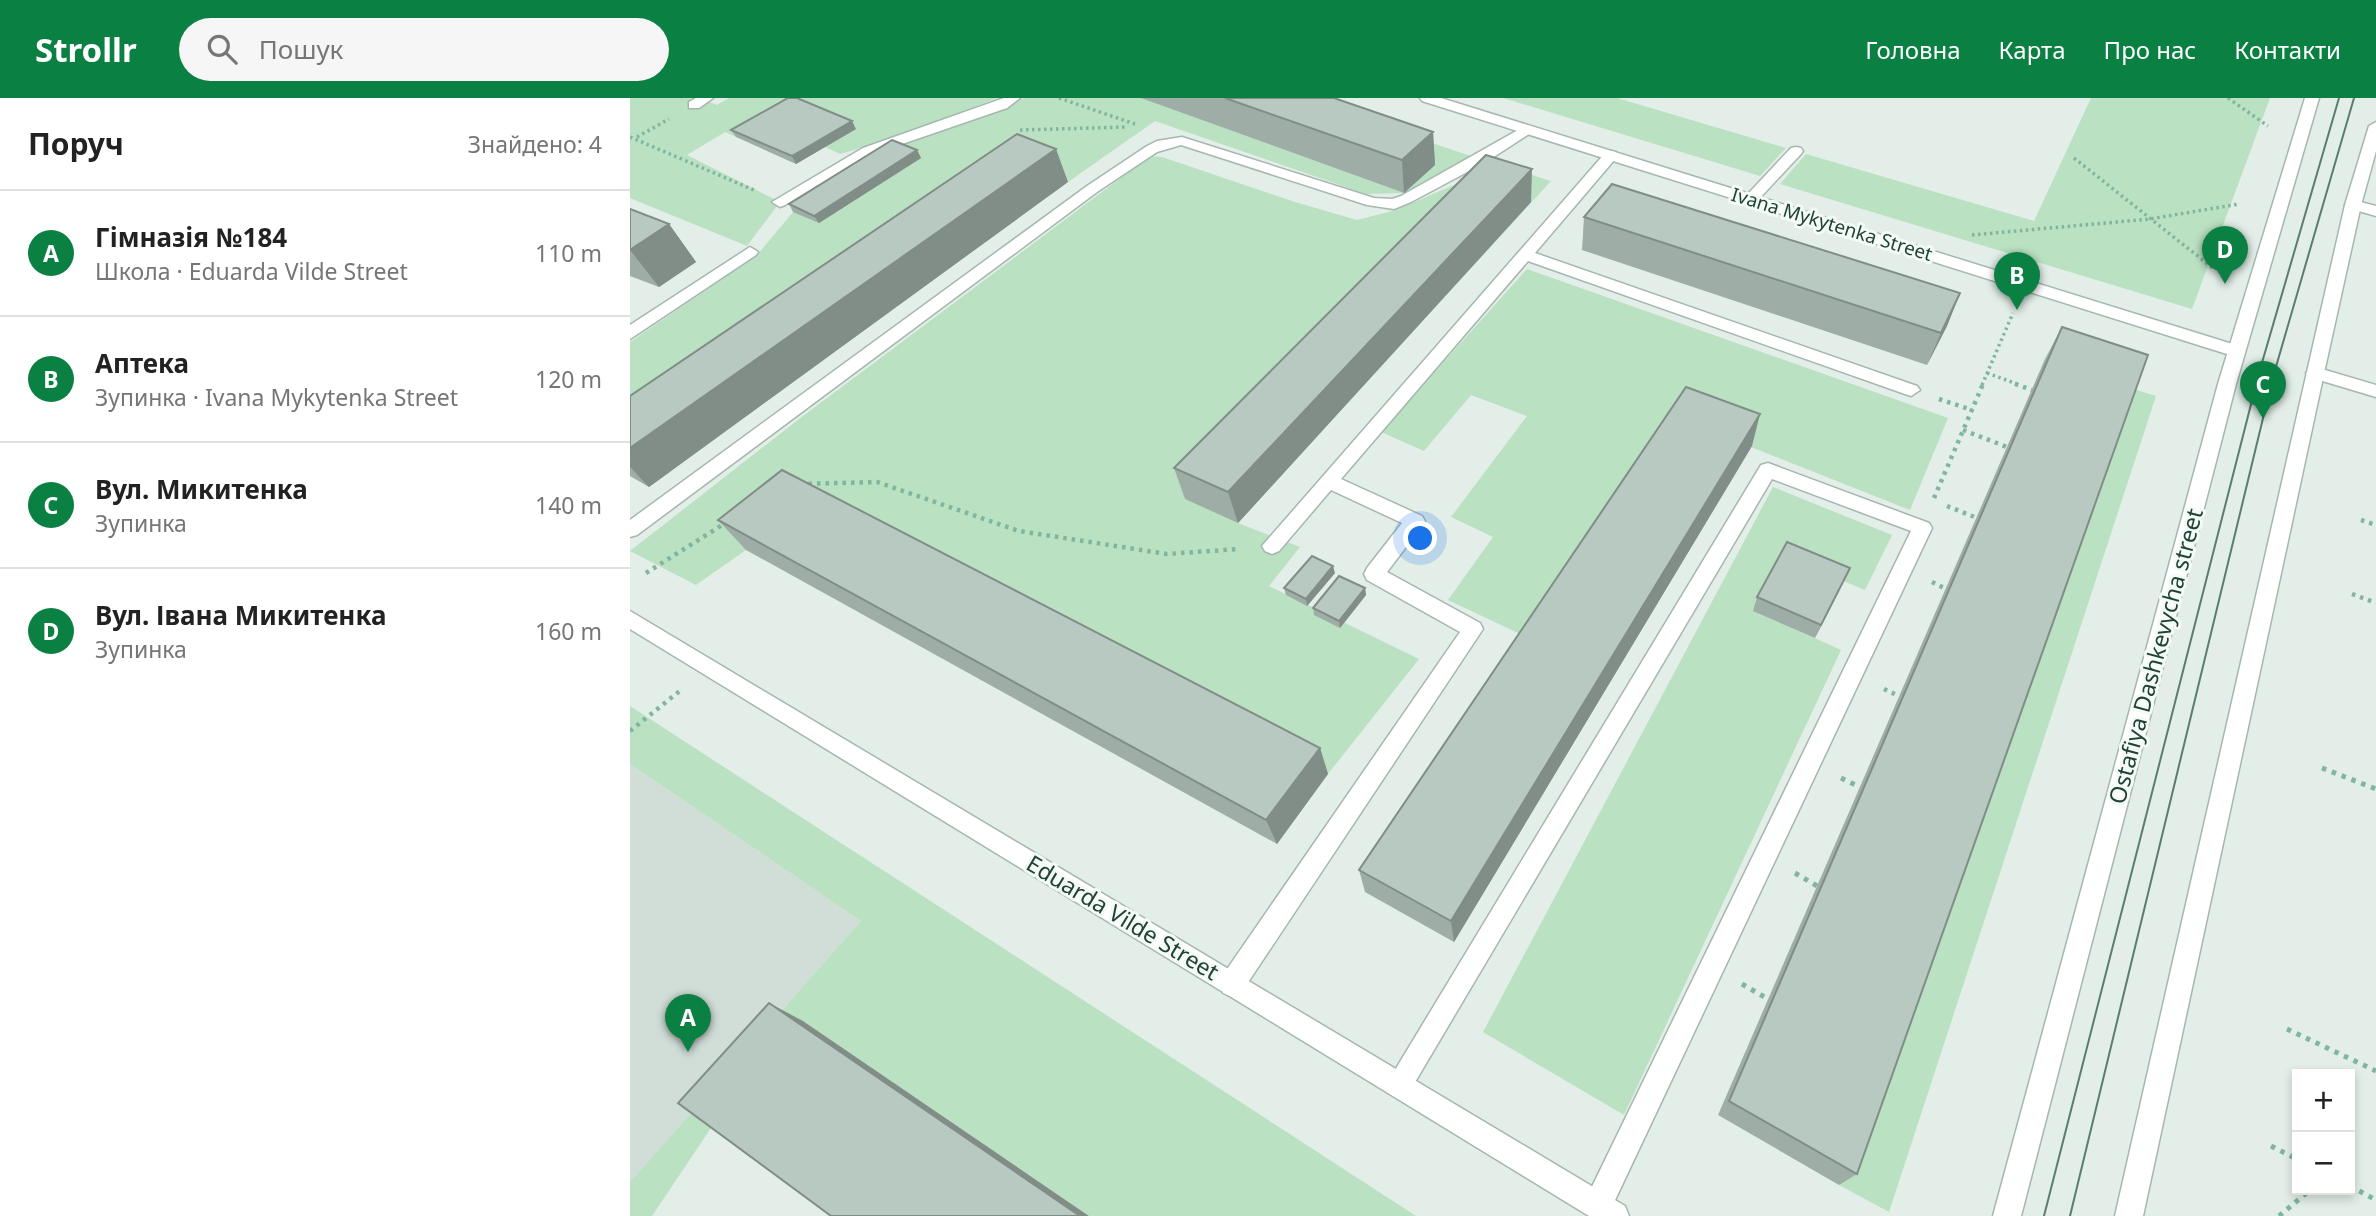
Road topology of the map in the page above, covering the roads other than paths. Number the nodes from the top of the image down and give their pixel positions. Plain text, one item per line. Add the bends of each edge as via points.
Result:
1 (1013, 98) edge
2 (1427, 98) edge
3 (2312, 98) edge
4 (2376, 126) edge
5 (1527, 129) junction
6 (1796, 151) dead end
7 (2373, 151) edge
8 (1611, 155) junction
9 (1751, 199) junction
10 (780, 202) road end
11 (2354, 205) junction
12 (2376, 211) edge
13 (750, 253) dead end
14 (1525, 255) junction
15 (630, 333) edge
16 (2236, 351) junction
17 (2315, 373) junction
18 (1911, 390) dead end
19 (2376, 391) edge
20 (1329, 481) junction
21 (630, 530) edge
22 (1272, 546) road end
23 (630, 619) edge
24 (1232, 984) junction
25 (1399, 1085) junction
26 (1606, 1211) edge
27 (2007, 1216) edge
28 (2129, 1216) edge

1 - 10 street via 1002,106 868,151
2 - 5 street, Ivana Mykytenka Street
3 - 16 street, Ostafiya Dashkevycha street
4 - 7 street
5 - 8 street, Ivana Mykytenka Street
5 - 21 street via 1481,159 1394,204 1373,202 1182,141 1162,144 1092,189
6 - 9 street
7 - 11 street
8 - 9 street, Ivana Mykytenka Street
8 - 14 street
9 - 16 street, Ivana Mykytenka Street
11 - 12 street
11 - 17 street
13 - 15 street
14 - 18 street
14 - 20 street
16 - 27 street, Ostafiya Dashkevycha street
17 - 19 street
17 - 28 street
20 - 22 street
20 - 24 street via 1415,522 1374,574 1473,629
23 - 24 street, Eduarda Vilde Street
24 - 25 street, Eduarda Vilde Street
25 - 26 street, Eduarda Vilde Street
25 - 26 street via 1768,470 1922,528

